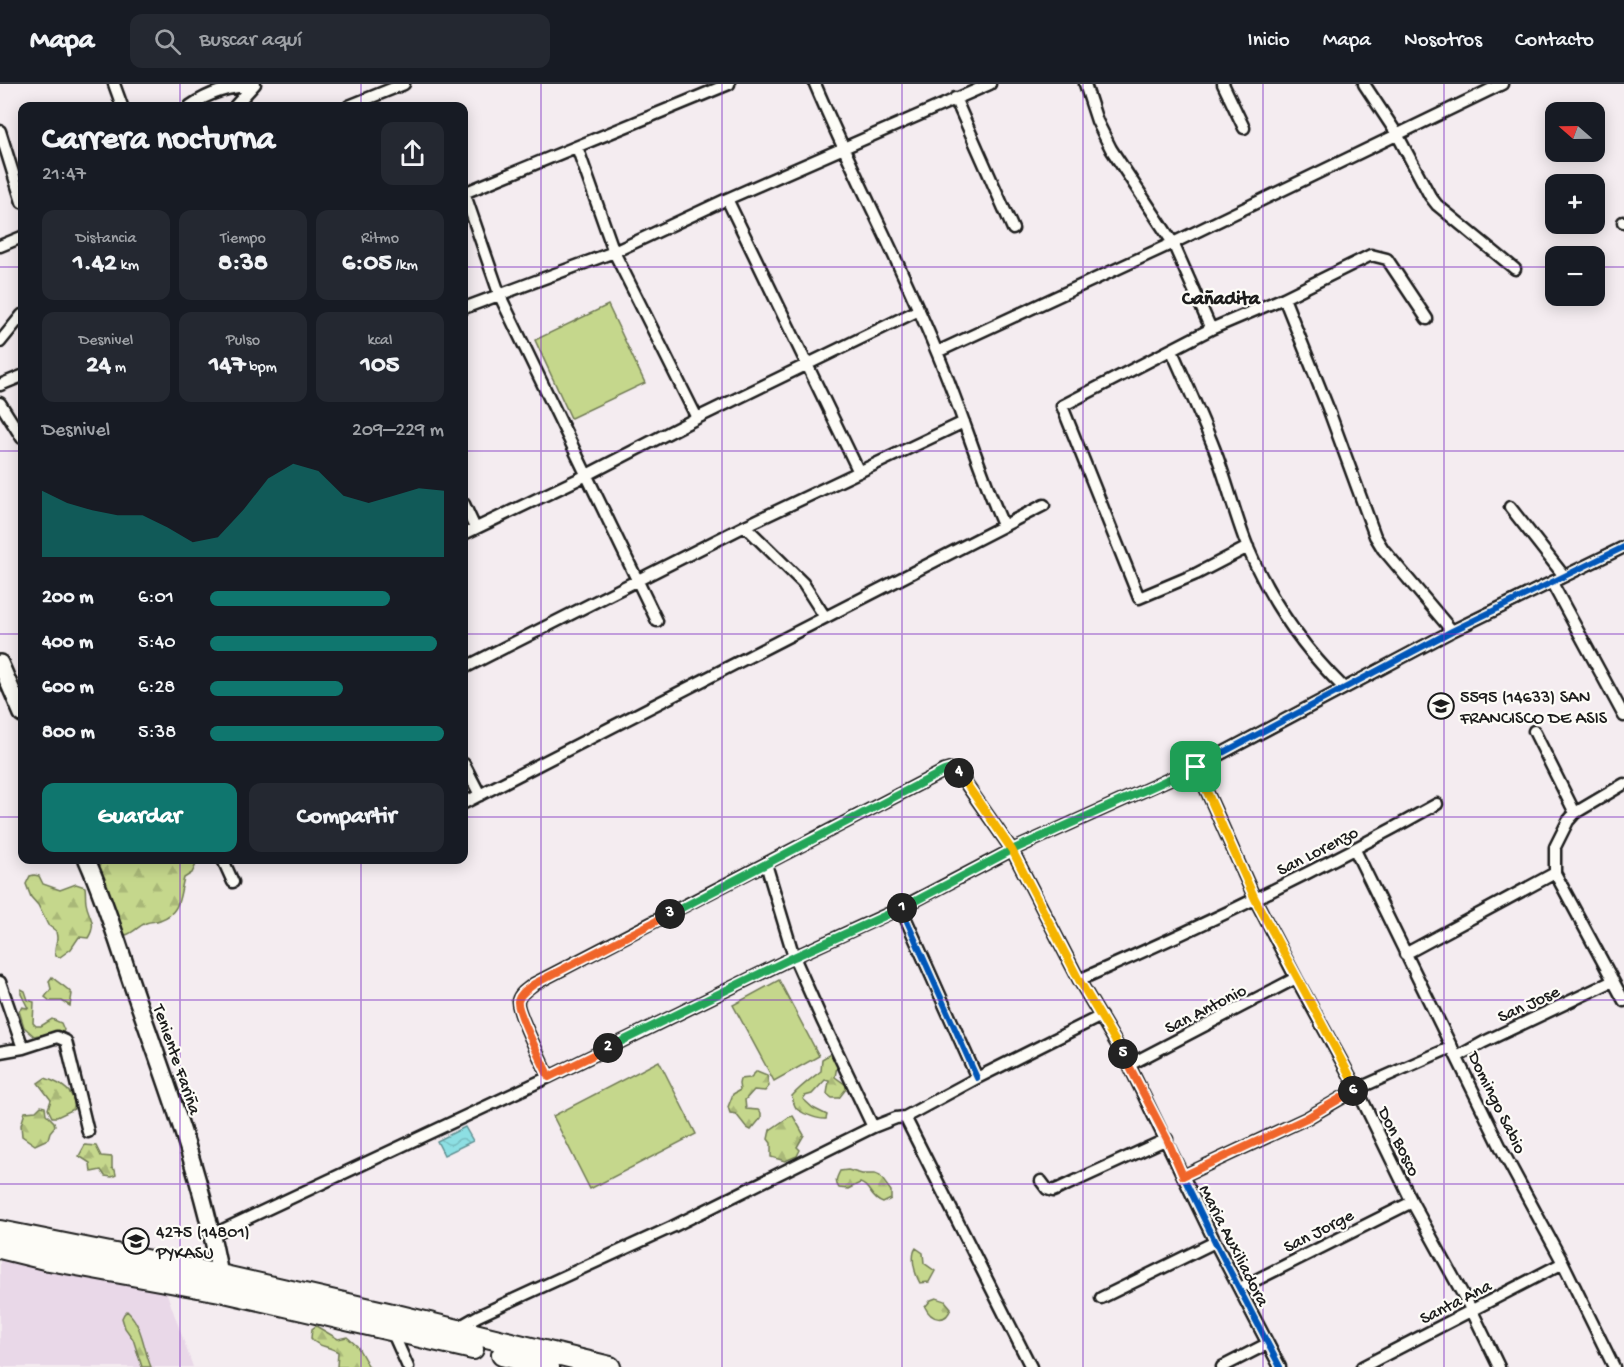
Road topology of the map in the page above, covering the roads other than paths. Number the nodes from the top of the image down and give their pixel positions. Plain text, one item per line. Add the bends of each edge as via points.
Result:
1 (114, 84) edge
2 (404, 84) edge
3 (729, 84) edge
4 (815, 84) edge
5 (990, 84) edge
6 (1086, 84) edge
7 (1223, 84) edge
8 (1364, 84) edge
9 (1502, 84) edge
10 (255, 85) edge
11 (216, 88) edge
12 (955, 98) junction
13 (121, 102) edge
14 (196, 102) edge
15 (239, 102) edge
16 (359, 102) edge
17 (1244, 128) dead end
18 (0, 132) edge
19 (1397, 134) junction
20 (577, 147) junction
21 (842, 148) junction
22 (18, 189) edge
23 (468, 191) edge
24 (727, 199) junction
25 (468, 204) edge
26 (1013, 229) dead end
27 (18, 239) edge
28 (1173, 243) junction
29 (0, 246) edge
30 (614, 252) junction
31 (1515, 270) dead end
32 (500, 296) junction
33 (1284, 298) junction
34 (468, 307) edge
35 (919, 310) junction
36 (1427, 319) dead end
37 (18, 320) edge
38 (1211, 329) junction
39 (0, 342) edge
40 (1172, 351) junction
41 (937, 352) junction
42 (808, 364) junction
43 (18, 378) edge
44 (0, 385) edge
45 (0, 403) edge
46 (697, 418) junction
47 (964, 422) junction
48 (18, 432) edge
49 (859, 472) junction
50 (587, 474) junction
51 (1044, 505) dead end
52 (1510, 507) dead end
53 (468, 512) edge
54 (1003, 525) junction
55 (745, 526) junction
56 (476, 528) junction
57 (468, 532) edge
58 (1248, 547) junction
59 (1624, 547) edge
60 (1564, 576) junction
61 (638, 581) junction
62 (1552, 583) junction
63 (825, 617) junction
64 (657, 621) dead end
65 (1452, 631) junction
66 (0, 663) edge
67 (468, 666) edge
68 (1344, 688) junction
69 (18, 705) edge
70 (1624, 716) edge
71 (1534, 731) dead end
72 (1196, 767) junction
73 (468, 772) edge
74 (1624, 784) edge
75 (480, 795) junction
76 (468, 801) edge
77 (1437, 804) dead end
78 (1575, 813) junction
79 (1012, 850) junction
80 (1355, 850) junction
81 (89, 864) edge
82 (225, 864) edge
83 (766, 864) junction
84 (1555, 873) junction
85 (233, 882) dead end
86 (1255, 899) junction
87 (901, 908) junction
88 (1406, 954) junction
89 (794, 957) junction
90 (1296, 978) junction
91 (1079, 980) junction
92 (1613, 981) junction
93 (0, 982) edge
94 (1624, 1001) edge
95 (1101, 1016) junction
96 (23, 1048) junction
97 (0, 1052) edge
98 (1455, 1052) junction
99 (1129, 1065) junction
100 (549, 1077) junction
101 (978, 1078) junction
102 (1357, 1089) junction
103 (904, 1117) junction
104 (873, 1127) junction
105 (88, 1132) dead end
106 (1167, 1139) junction
107 (1183, 1176) junction
108 (1041, 1181) dead end
109 (1412, 1202) junction
110 (0, 1231) edge
111 (212, 1235) junction
112 (1215, 1242) junction
113 (0, 1248) edge
114 (1563, 1263) junction
115 (220, 1283) junction
116 (1240, 1288) junction
117 (1101, 1298) dead end
118 (1472, 1311) junction
119 (391, 1329) junction
120 (454, 1330) junction
121 (1267, 1344) junction
122 (408, 1367) edge
123 (549, 1367) edge
124 (610, 1367) edge
125 (1031, 1367) edge
126 (1222, 1367) edge
127 (1280, 1367) edge
128 (1362, 1367) edge
129 (1499, 1367) edge
130 (1614, 1367) edge

1 - 13 street
2 - 16 street
3 - 20 street
4 - 21 street
5 - 12 street
6 - 28 street via 1097,121 1111,149
7 - 17 street
8 - 19 street
9 - 19 street
10 - 11 street
10 - 15 street
11 - 14 street
12 - 21 street
12 - 26 street
18 - 22 street
19 - 28 street
19 - 31 street via 1437,205
20 - 23 street
20 - 30 street
21 - 24 street
21 - 35 street
24 - 30 street
24 - 42 street
25 - 32 street
27 - 29 street
28 - 38 street
28 - 41 street
30 - 32 street
30 - 46 street
32 - 34 street
32 - 50 street
33 - 36 street via 1371,255 1379,255 1387,259
33 - 38 street
33 - 65 street via 1375,536
35 - 41 street
35 - 42 street
37 - 39 street
38 - 40 street
40 - 58 street via 1215,449
40 - 58 street via 1062,406 1139,598
41 - 47 street
42 - 46 street
42 - 49 street
43 - 44 street
45 - 48 street
46 - 50 street
47 - 49 street
47 - 54 street
49 - 55 street
50 - 56 street
50 - 61 street
51 - 54 street
52 - 60 street
53 - 56 street
54 - 63 street
55 - 61 street
55 - 63 street via 803,583
56 - 57 street
58 - 68 street via 1265,584 1297,634
59 - 60 street
60 - 62 street
61 - 64 street
61 - 67 street
62 - 65 street
62 - 70 street
63 - 75 street
65 - 68 street
66 - 69 street
68 - 72 street
71 - 78 street
72 - 79 street
72 - 86 street, Don Bosco
73 - 75 street
74 - 78 street
75 - 76 street
77 - 80 street, San Lorenzo
78 - 84 street via 1555,847
79 - 83 street, Maria Auxiliadora via 957,771 951,769
79 - 87 street
79 - 91 street, Maria Auxiliadora
80 - 86 street, San Lorenzo
80 - 88 street, Domingo Sabio
81 - 111 street, Teniente Fariña via 168,1088
82 - 85 street
83 - 89 street
83 - 100 street via 521,993 518,1012
84 - 88 street
84 - 92 street
86 - 90 street, Don Bosco
86 - 91 street, San Lorenzo
87 - 89 street
87 - 101 street
88 - 98 street, Domingo Sabio
89 - 100 street
89 - 104 street
90 - 99 street, San Antonio
90 - 102 street, Don Bosco
91 - 95 street, Maria Auxiliadora
92 - 94 street
92 - 98 street, San Jose
93 - 96 street
95 - 99 street, Maria Auxiliadora
95 - 101 street
96 - 97 street
96 - 105 street via 57,1037 66,1041
98 - 102 street, San Jose
98 - 114 street, Domingo Sabio
99 - 106 street, Maria Auxiliadora
100 - 111 street
101 - 103 street
102 - 107 street, San Jose via 1307,1118
102 - 109 street, Don Bosco
103 - 104 street
103 - 125 street
104 - 120 street
106 - 107 street, Maria Auxiliadora
106 - 108 street via 1053,1191 1047,1190
107 - 112 street, Maria Auxiliadora
109 - 116 street, San Jorge
109 - 118 street, Don Bosco
110 - 115 highway
111 - 115 street, Teniente Fariña
112 - 116 street, Maria Auxiliadora
112 - 117 street
113 - 115 highway via 49,1260
114 - 118 street, Santa Ana
114 - 130 street, Domingo Sabio
115 - 119 highway
115 - 120 highway
116 - 121 street, Maria Auxiliadora
118 - 128 street, Santa Ana
118 - 129 street, Don Bosco
119 - 122 street
119 - 123 highway
120 - 124 highway
121 - 126 street
121 - 127 street, Maria Auxiliadora

